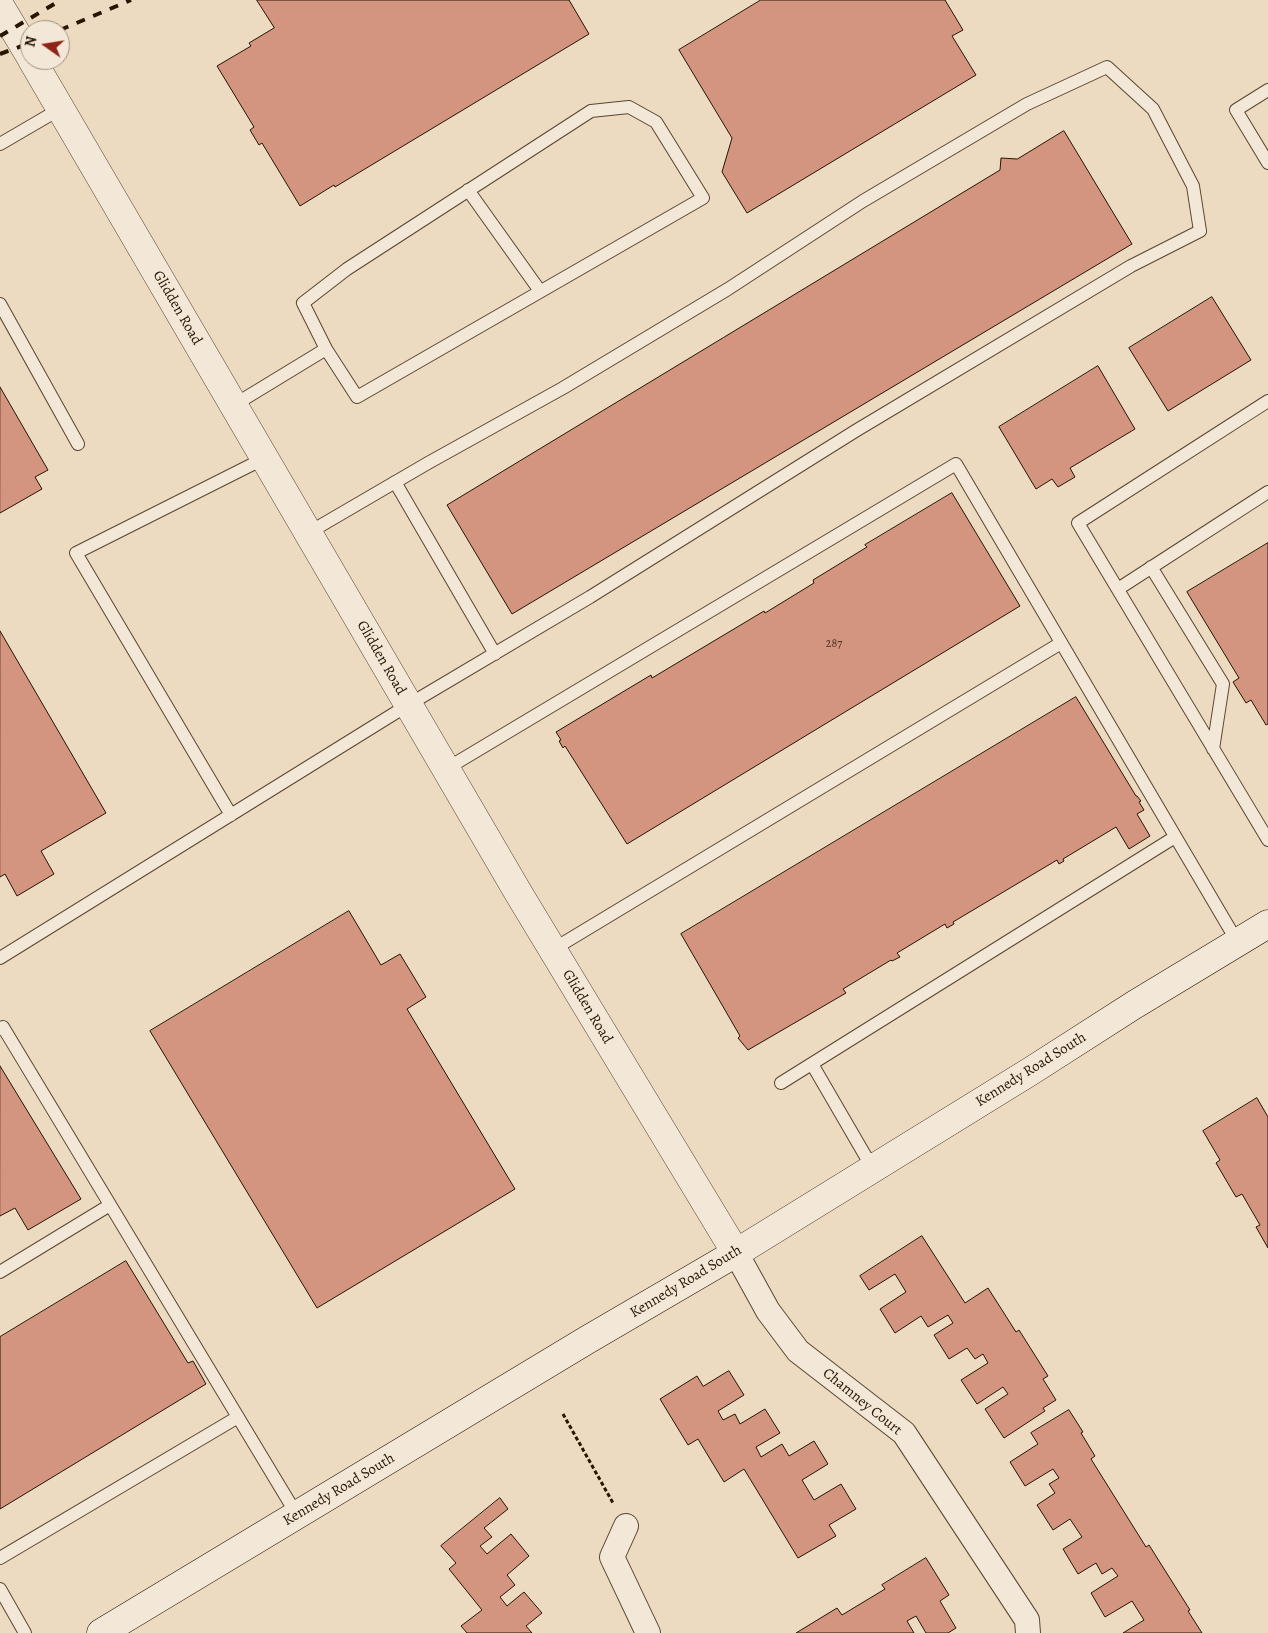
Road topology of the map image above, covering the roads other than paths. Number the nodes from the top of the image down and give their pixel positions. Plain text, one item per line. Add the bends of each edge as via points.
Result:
1 (0, 6) edge
2 (20, 39) edge
3 (38, 70) edge
4 (1268, 90) edge
5 (60, 110) junction
6 (0, 144) edge
7 (1268, 163) edge
8 (468, 190) junction
9 (540, 291) junction
10 (0, 304) edge
11 (326, 349) junction
12 (1268, 401) edge
13 (234, 405) junction
14 (78, 444) dead end
15 (265, 458) junction
16 (395, 482) junction
17 (1268, 492) edge
18 (308, 533) junction
19 (1151, 567) junction
20 (1118, 588) junction
21 (1061, 643) junction
22 (495, 654) junction
23 (408, 705) junction
24 (1213, 749) junction
25 (446, 769) junction
26 (230, 815) junction
27 (1175, 837) junction
28 (1268, 840) edge
29 (1268, 924) edge
30 (1238, 943) junction
31 (552, 950) junction
32 (0, 958) edge
33 (0, 1029) edge
34 (812, 1064) junction
35 (781, 1083) dead end
36 (873, 1169) junction
37 (110, 1205) junction
38 (736, 1253) junction
39 (0, 1272) edge
40 (238, 1417) junction
41 (296, 1515) junction
42 (626, 1526) road end
43 (0, 1558) edge
44 (0, 1589) edge
45 (25, 1633) edge
46 (101, 1633) edge
47 (648, 1633) edge
48 (1028, 1633) edge

1 - 2 street
3 - 5 street, Glidden Road
4 - 7 lane via 1236,110
5 - 6 lane
5 - 13 street, Glidden Road
8 - 9 lane
8 - 9 lane via 591,112 629,107 656,122 703,198
8 - 11 lane via 347,269 302,303
9 - 11 lane via 357,396
10 - 14 lane
11 - 13 lane
12 - 20 lane via 1078,523
13 - 15 street, Glidden Road
15 - 18 street, Glidden Road
15 - 26 lane via 76,553
16 - 18 lane
16 - 22 lane
16 - 22 lane via 563,388 728,289 863,201 1027,104 1107,67 1153,109 1193,186 1200,230 1131,266 883,415
17 - 19 lane
18 - 23 street, Glidden Road
19 - 20 lane
19 - 24 lane via 1223,684
20 - 24 lane
21 - 25 lane via 956,464
21 - 27 lane
21 - 31 lane
22 - 23 lane
23 - 25 street, Glidden Road
23 - 26 lane
24 - 28 lane
25 - 31 street, Glidden Road
26 - 32 lane
27 - 30 lane
27 - 34 lane
29 - 30 street, Kennedy Road South
30 - 36 street, Kennedy Road South
31 - 38 street, Glidden Road
33 - 37 lane via 3,1027
34 - 35 lane
34 - 36 lane
36 - 38 street, Kennedy Road South
37 - 39 lane
37 - 40 lane
38 - 41 street, Kennedy Road South
38 - 48 street, Chamney Court via 768,1311 798,1351 904,1433 1027,1620
40 - 41 lane
40 - 43 lane
41 - 46 street, Kennedy Road South
42 - 47 street via 612,1557
44 - 45 lane

